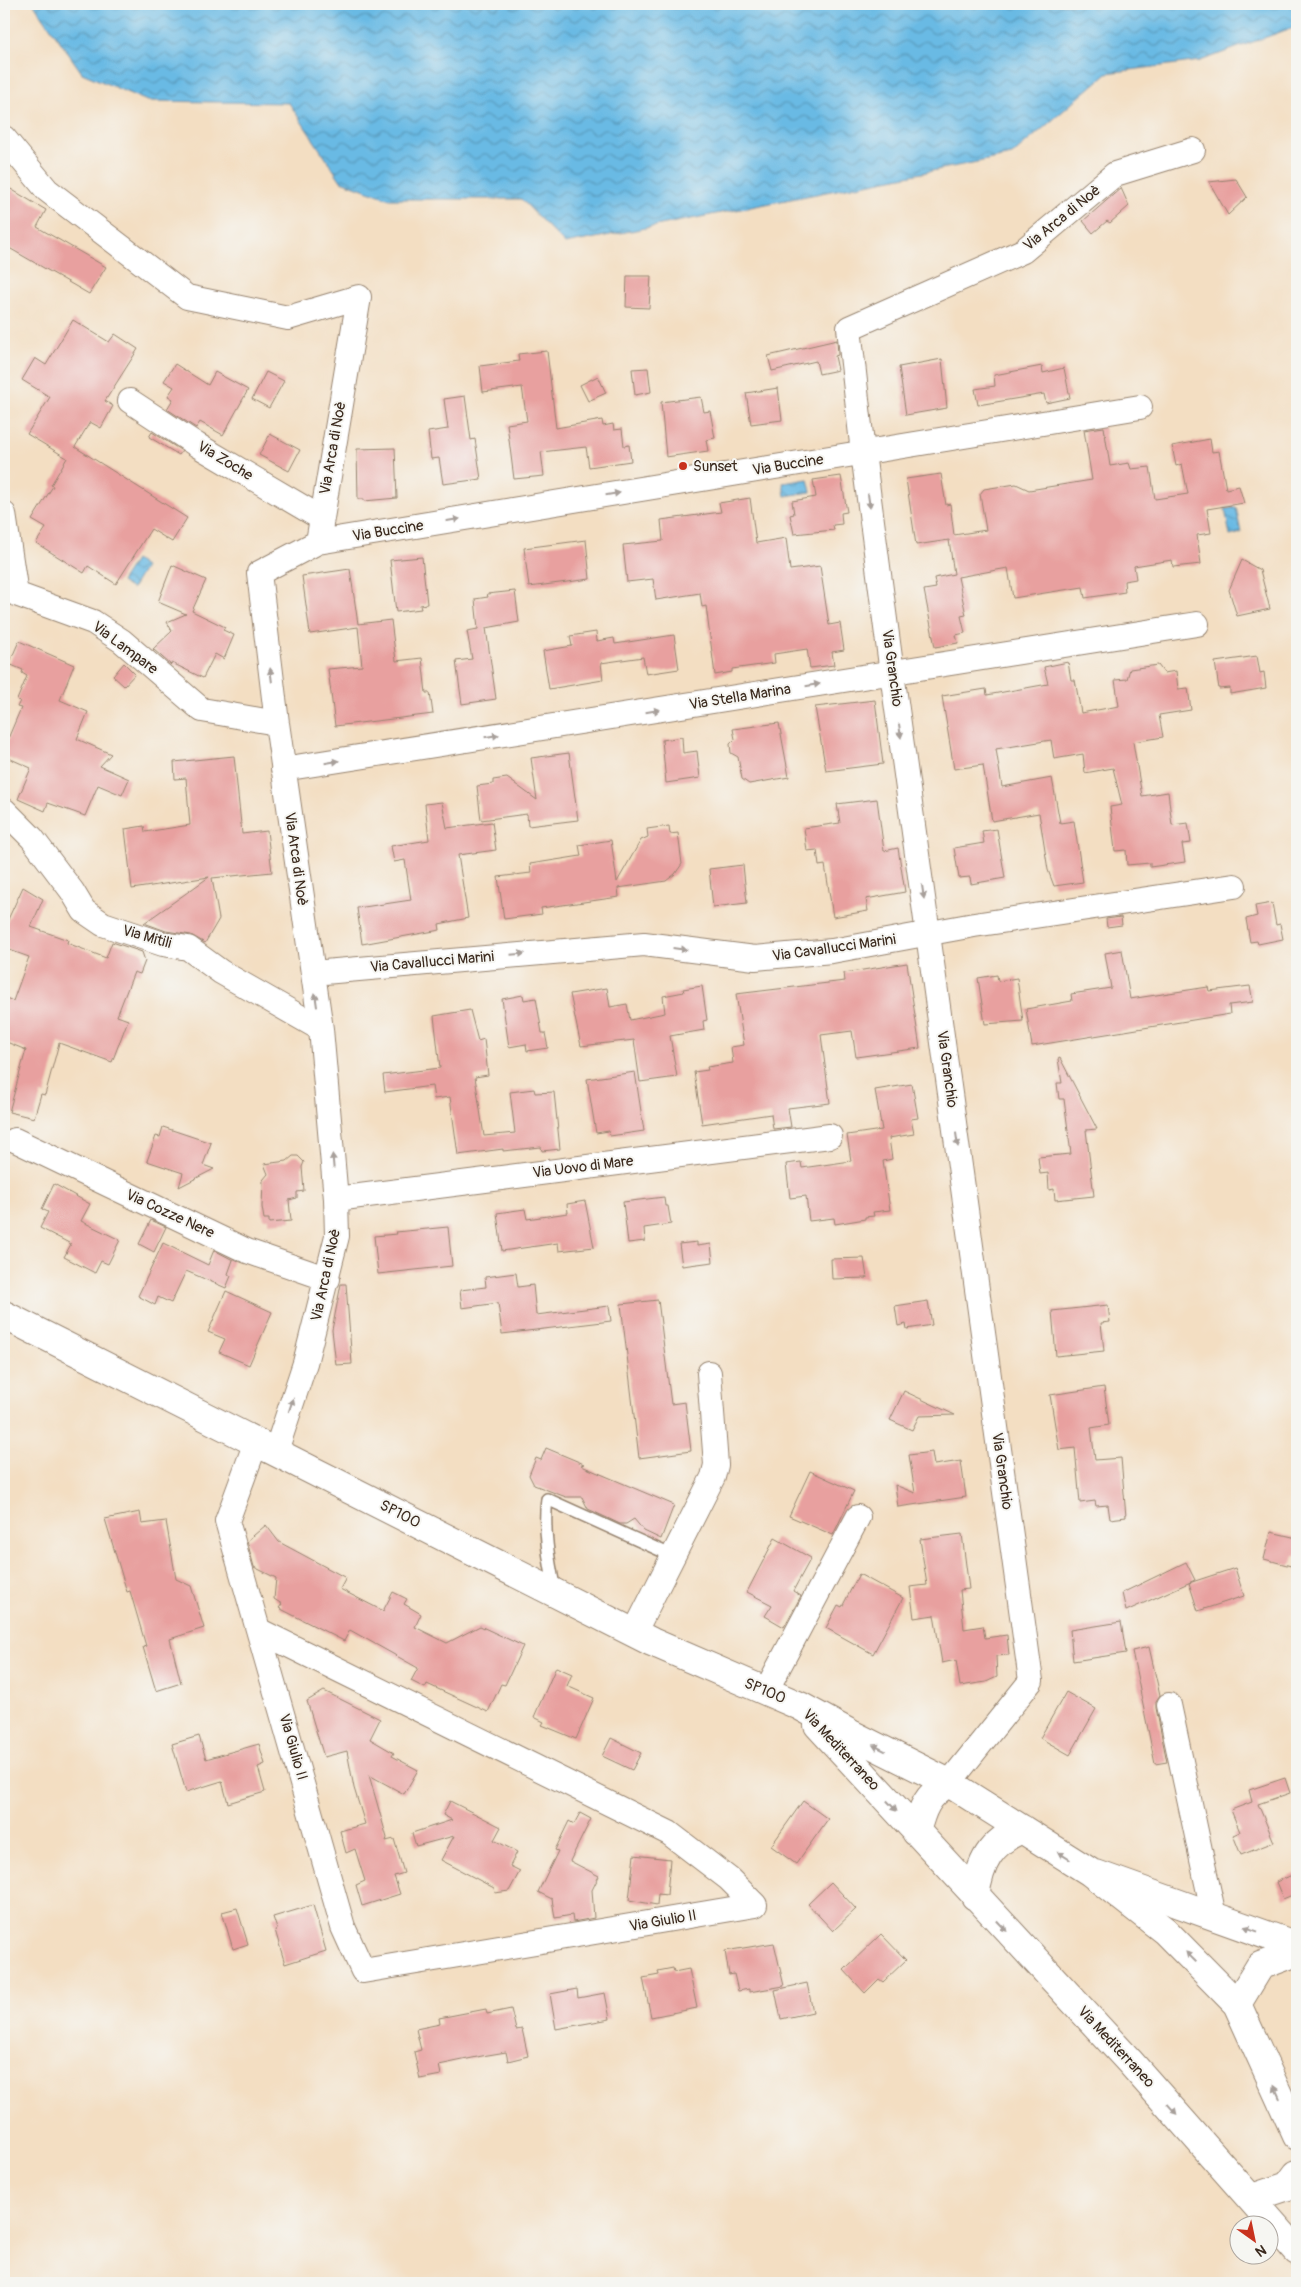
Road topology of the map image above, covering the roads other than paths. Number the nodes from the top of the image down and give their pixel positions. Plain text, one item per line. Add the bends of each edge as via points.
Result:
1 (4, 138) edge
2 (1193, 150) dead end
3 (849, 328) joint
4 (130, 401) dead end
5 (1140, 407) dead end
6 (863, 453) junction
7 (4, 514) edge
8 (321, 518) junction
9 (318, 542) junction
10 (1197, 624) dead end
11 (892, 672) junction
12 (277, 723) junction
13 (284, 769) junction
14 (4, 810) edge
15 (1234, 886) dead end
16 (929, 933) junction
17 (313, 974) junction
18 (320, 1029) junction
19 (830, 1136) dead end
20 (15, 1140) dead end
21 (336, 1198) junction
22 (328, 1279) junction
23 (4, 1315) edge
24 (709, 1372) dead end
25 (266, 1447) junction
26 (858, 1517) dead end
27 (673, 1556) junction
28 (555, 1593) junction
29 (260, 1631) junction
30 (634, 1633) junction
31 (766, 1691) junction
32 (800, 1706) junction
33 (1169, 1706) dead end
34 (950, 1783) junction
35 (1022, 1829) junction
36 (916, 1832) junction
37 (1090, 1872) junction
38 (975, 1896) junction
39 (1214, 1916) junction
40 (1297, 1946) edge
41 (1297, 1952) edge
42 (1237, 2004) junction
43 (1297, 2136) edge
44 (1297, 2174) edge
45 (1252, 2198) junction
46 (1297, 2251) edge

1 - 8 street, Via Arca di Noè via 47,190 187,297 288,318 359,297
2 - 3 street, Via Arca di Noè via 1115,174 1023,251
3 - 6 street, Via Granchio
4 - 8 street, Via Zoche via 197,445
5 - 6 street, Via Buccine
9 -> 6 street, Via Buccine
6 -> 11 street, Via Granchio
7 - 12 street, Via Lampare via 16,594 93,622 122,641 202,710
8 - 9 street, Via Arca di Noè
12 -> 9 street, Via Arca di Noè via 259,572
10 - 11 street, Via Stella Marina
13 -> 11 street, Via Stella Marina
11 -> 16 street, Via Granchio
12 - 13 street, Via Arca di Noè
13 - 17 street, Via Arca di Noè
14 - 18 street, Via Mitili via 32,838 84,910 102,924 162,944 188,948 221,972
15 - 16 street, Via Cavallucci Marini
17 -> 16 street, Via Cavallucci Marini via 644,944 755,958 832,951
16 -> 34 street, Via Granchio via 1031,1681
18 -> 17 street, Via Arca di Noè
21 -> 18 street, Via Arca di Noè
19 - 21 street, Via Uovo di Mare
20 - 22 street, Via Cozze Nere via 247,1251
21 - 22 street, Via Arca di Noè via 337,1236
25 -> 22 street, Via Arca di Noè via 305,1363
23 - 25 main road, SP100 / SP100
24 - 27 street via 716,1465
25 - 28 main road, SP100 / SP100
25 - 29 street, Via Giulio II via 228,1521
26 - 31 street
27 - 28 lane via 547,1499 548,1558
27 - 30 street
28 - 30 main road, SP100 / SP100
29 - 29 street, Via Giulio II via 669,1833 729,1879 755,1905 363,1971 343,1927
30 - 31 main road, SP100 / SP100
31 - 32 main road, SP100 / SP100
34 -> 32 main road, Via Mediterraneo
32 -> 36 main road, Via Mediterraneo
33 - 39 street
34 - 35 main road, Via Mediterraneo
34 - 36 main road via 936,1790 924,1803
37 -> 35 main road, Via Mediterraneo
35 - 38 main road via 992,1849 978,1872
36 - 38 main road, Via Mediterraneo
37 - 39 main road
42 -> 37 main road, Via Mediterraneo via 1165,1932
38 -> 45 main road, Via Mediterraneo
40 -> 39 main road
41 - 42 main road via 1260,1966
43 -> 42 main road, Via Mediterraneo
44 - 45 main road via 1288,2186
45 - 46 main road, Via Mediterraneo

